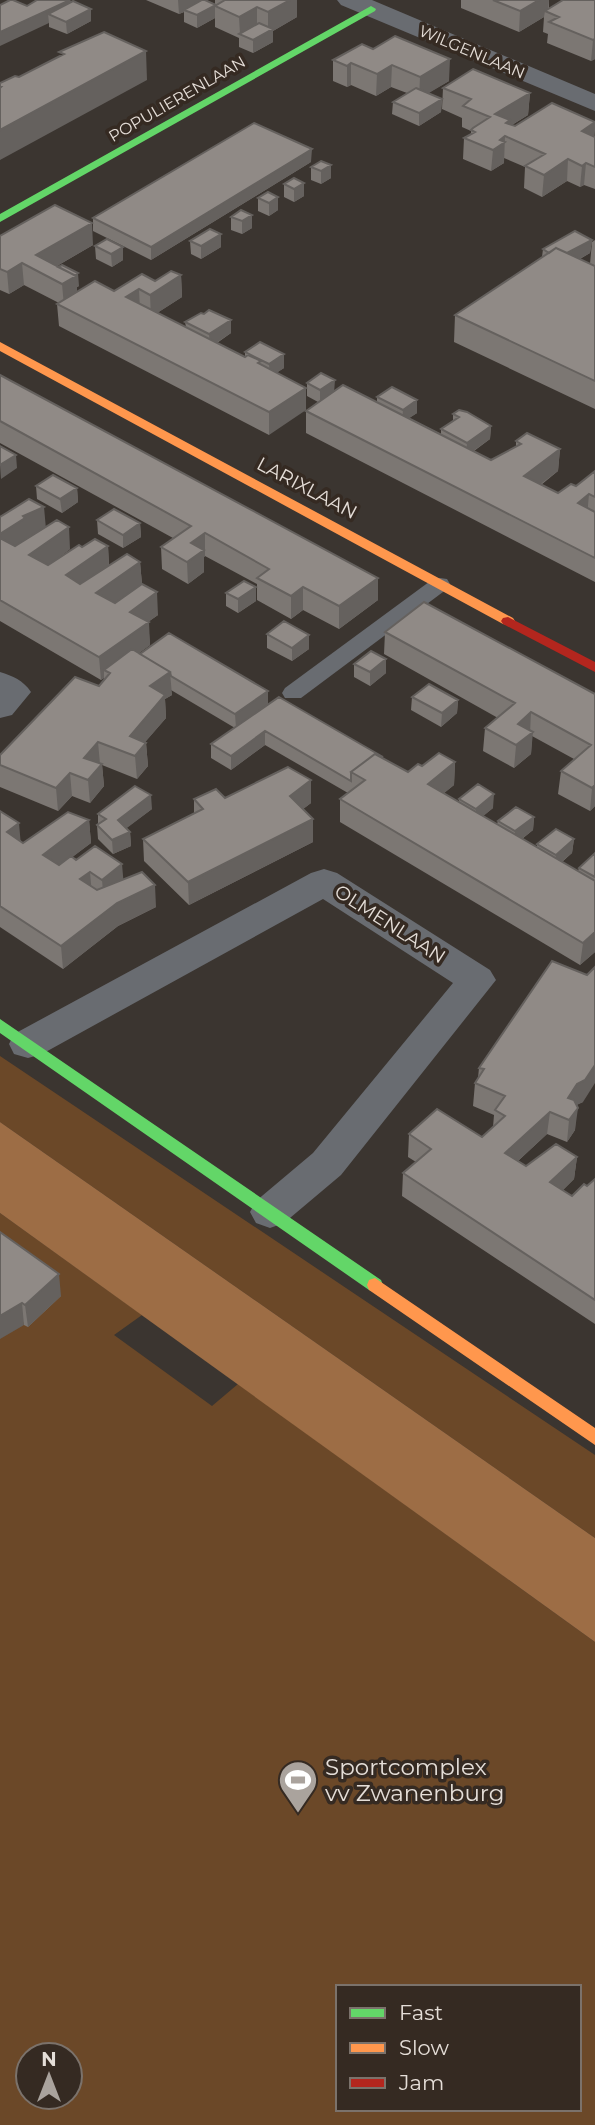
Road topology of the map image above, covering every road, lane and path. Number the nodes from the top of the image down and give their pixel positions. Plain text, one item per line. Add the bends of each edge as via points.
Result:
1 (360, 4) edge
2 (595, 103) edge
3 (0, 219) edge
4 (0, 346) edge
5 (440, 584) junction
6 (595, 668) edge
7 (0, 682) edge
8 (293, 693) dead end
9 (0, 707) edge
10 (14, 1034) edge
11 (270, 1212) junction
12 (595, 1438) edge

1 - 2 street, WILGENLAAN
1 - 3 street, POPULIERENLAAN
4 - 5 street, LARIXLAAN
5 - 6 street, LARIXLAAN
5 - 8 lane
7 - 9 street via 14,692
10 - 11 street, OLMENLAAN
10 - 11 street, OLMENLAAN via 324,882 477,980 327,1164
11 - 12 street, OLMENLAAN

